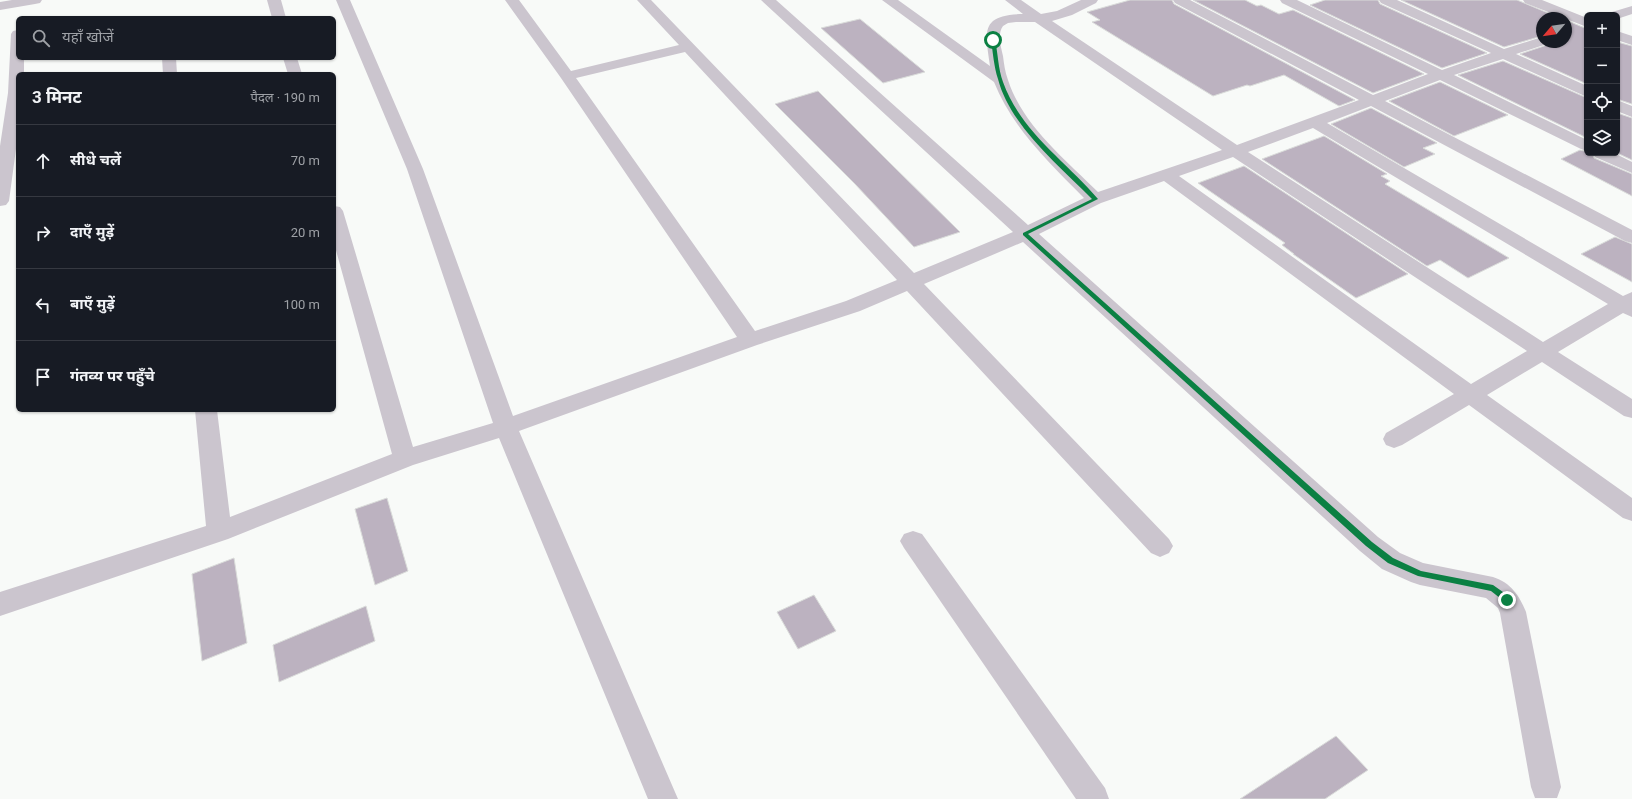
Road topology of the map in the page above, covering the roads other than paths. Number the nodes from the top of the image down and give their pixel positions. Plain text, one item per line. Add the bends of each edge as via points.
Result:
1 (35, 0) edge
2 (274, 0) edge
3 (343, 0) edge
4 (512, 0) edge
5 (644, 0) edge
6 (768, 0) edge
7 (889, 0) edge
8 (1012, 0) edge
9 (1091, 0) edge
10 (1180, 0) edge
11 (1288, 0) edge
12 (1386, 0) edge
13 (1530, 0) edge
14 (1628, 0) edge
15 (1632, 2) edge
16 (19, 3) junction
17 (0, 6) edge
18 (1632, 10) edge
19 (1620, 14) edge
20 (18, 16) edge
21 (278, 16) edge
22 (1026, 18) junction
23 (1584, 24) edge
24 (1584, 26) edge
25 (1573, 30) dead end
26 (1620, 36) edge
27 (1632, 41) edge
28 (1536, 43) edge
29 (689, 46) junction
30 (1504, 54) junction
31 (17, 60) edge
32 (169, 60) edge
33 (291, 60) edge
34 (17, 72) edge
35 (170, 72) edge
36 (294, 72) edge
37 (1440, 74) junction
38 (567, 76) junction
39 (1000, 80) junction
40 (1584, 91) edge
41 (16, 93) edge
42 (1374, 101) junction
43 (1620, 106) edge
44 (1632, 112) edge
45 (1314, 122) junction
46 (1584, 145) edge
47 (1235, 151) junction
48 (1607, 156) edge
49 (1632, 168) edge
50 (1166, 175) junction
51 (1101, 197) junction
52 (0, 201) edge
53 (336, 218) edge
54 (1025, 234) junction
55 (1632, 237) edge
56 (912, 282) junction
57 (1629, 304) edge
58 (750, 340) junction
59 (1543, 353) junction
60 (1470, 394) junction
61 (1632, 410) edge
62 (206, 412) edge
63 (506, 427) junction
64 (1394, 440) dead end
65 (405, 459) junction
66 (1632, 511) edge
67 (219, 532) junction
68 (913, 541) dead end
69 (1160, 546) dead end
70 (0, 604) edge
71 (1546, 787) dead end
72 (663, 799) edge
73 (1094, 799) edge

1 - 16 street
2 - 21 street
3 - 63 street via 415,169
4 - 38 street
5 - 29 street
6 - 54 street
7 - 39 street
8 - 22 street
9 - 22 street via 1058,16
10 - 42 street
11 - 37 street
12 - 30 street
13 - 23 street
14 - 15 street
16 - 17 street
16 - 20 street
18 - 19 street
22 - 39 street via 999,22 994,32
22 - 47 street
24 - 25 street
26 - 27 street
28 - 30 street
29 - 38 street
29 - 56 street
30 - 37 street
30 - 40 street
31 - 34 street
32 - 35 street
33 - 36 street
37 - 42 street
37 - 46 street
38 - 58 street
39 - 51 street via 1014,110 1032,135
41 - 52 street
42 - 45 street
42 - 55 street
43 - 44 street
45 - 47 street
45 - 57 street
47 - 50 street
47 - 59 street
48 - 49 street
50 - 51 street
50 - 60 street
51 - 54 street
53 - 65 street
54 - 56 street
54 - 71 street via 1391,561 1420,574 1493,588 1507,600 1513,612
56 - 58 street via 853,306
56 - 69 street
57 - 59 street
58 - 63 street
59 - 60 street
59 - 61 street
60 - 64 street
60 - 66 street
62 - 67 street
63 - 65 street
63 - 72 street
65 - 67 street
67 - 70 street
68 - 73 street

